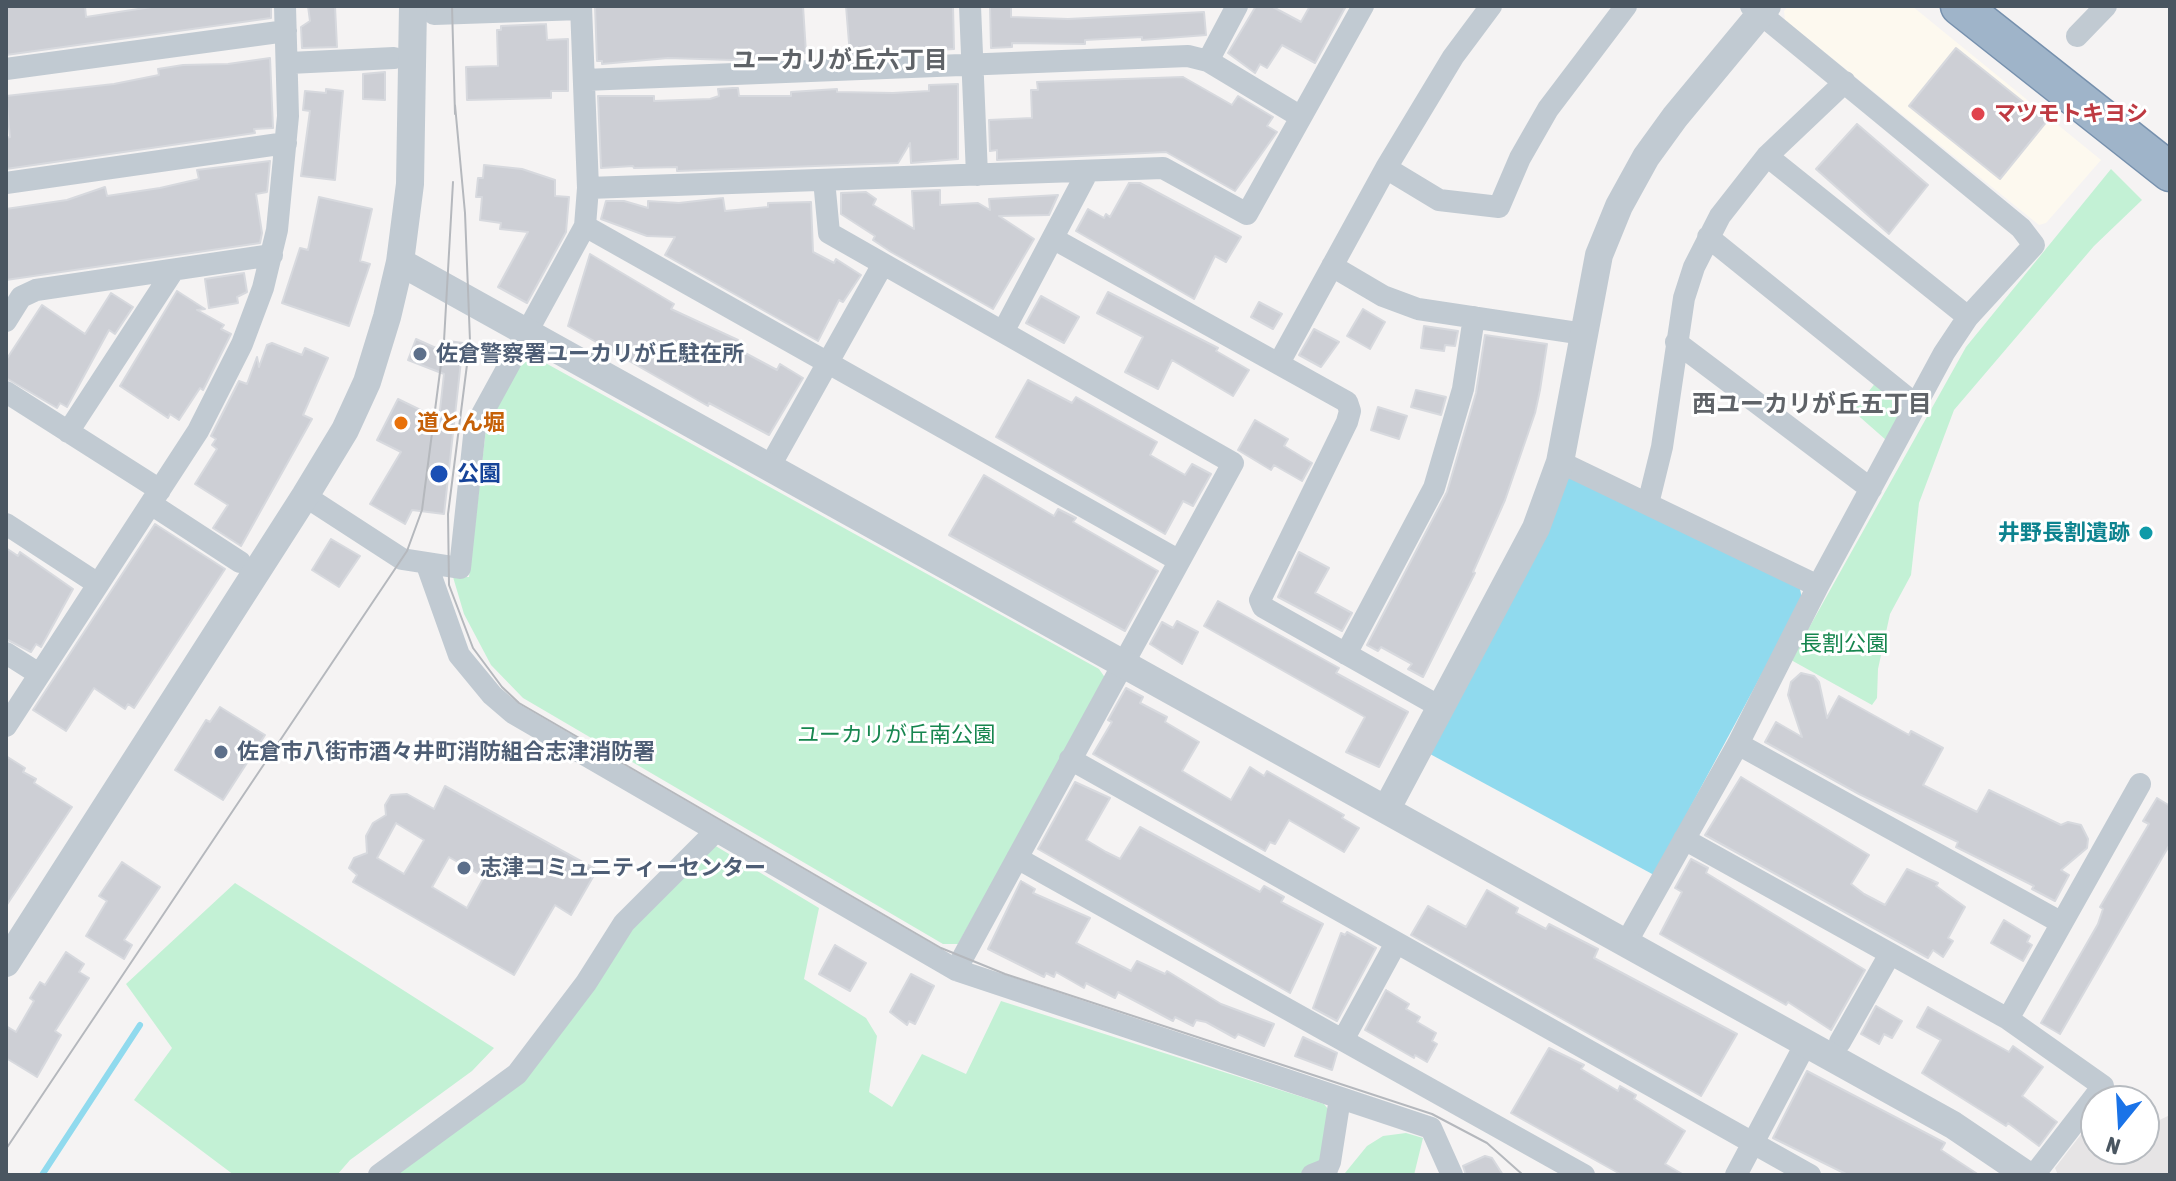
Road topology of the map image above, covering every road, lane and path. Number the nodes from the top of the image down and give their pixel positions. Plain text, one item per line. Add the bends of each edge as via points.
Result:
1 (285, 6) edge
2 (970, 6) edge
3 (1237, 6) edge
4 (1363, 6) edge
5 (1491, 6) edge
6 (1626, 6) edge
7 (1960, 6) edge
8 (2106, 6) edge
9 (581, 7) edge
10 (1760, 9) edge
11 (424, 10) edge
12 (286, 31) junction
13 (2077, 36) dead end
14 (394, 58) dead end
15 (1208, 61) junction
16 (289, 63) junction
17 (973, 64) junction
18 (6, 69) edge
19 (584, 80) junction
20 (1845, 82) junction
21 (1301, 117) junction
22 (286, 143) junction
23 (1767, 156) junction
24 (1386, 168) junction
25 (1088, 171) junction
26 (2170, 172) edge
27 (977, 175) junction
28 (824, 180) junction
29 (6, 183) edge
30 (588, 188) junction
31 (585, 226) junction
32 (1708, 237) junction
33 (1054, 239) junction
34 (272, 255) junction
35 (400, 262) junction
36 (883, 264) junction
37 (1332, 266) junction
38 (173, 271) junction
39 (1474, 317) junction
40 (1968, 317) junction
41 (6, 321) edge
42 (526, 330) junction
43 (1003, 332) junction
44 (1584, 334) junction
45 (1676, 342) junction
46 (828, 363) junction
47 (1279, 363) junction
48 (6, 392) edge
49 (1915, 404) junction
50 (68, 432) junction
51 (1560, 462) junction
52 (770, 466) junction
53 (1871, 489) junction
54 (305, 496) junction
55 (155, 497) junction
56 (1648, 504) junction
57 (6, 524) edge
58 (1178, 560) junction
59 (240, 562) dead end
60 (427, 565) junction
61 (98, 584) junction
62 (1818, 586) junction
63 (6, 653) edge
64 (1346, 654) junction
65 (1123, 662) junction
66 (39, 674) junction
67 (1442, 708) junction
68 (6, 726) edge
69 (1738, 744) junction
70 (1070, 759) junction
71 (2140, 784) dead end
72 (1386, 810) junction
73 (716, 831) junction
74 (1684, 839) junction
75 (1017, 858) junction
76 (2060, 922) junction
77 (1396, 943) junction
78 (1626, 943) junction
79 (1890, 954) junction
80 (6, 963) edge
81 (956, 970) junction
82 (2008, 1019) junction
83 (1343, 1040) junction
84 (1840, 1042) dead end
85 (1806, 1043) junction
86 (1340, 1098) junction
87 (1753, 1143) junction
88 (379, 1175) edge
89 (1312, 1175) edge
90 (1452, 1175) edge
91 (1584, 1175) edge
92 (1736, 1175) edge
93 (1810, 1175) edge
94 (2027, 1175) edge
95 (2034, 1175) edge

1 - 12 street
2 - 17 street
3 - 15 street
4 - 21 street
5 - 24 street via 1453,57
6 - 24 street via 1548,109 1499,207 1439,200
7 - 26 highway
8 - 13 street
9 - 11 street
9 - 19 street
10 - 20 street
10 - 44 street via 1675,117 1619,206 1599,255
11 - 35 street
12 - 16 street
12 - 18 street
14 - 16 street
15 - 17 street via 1188,56
15 - 21 street
16 - 22 street
17 - 19 street
17 - 27 street
19 - 30 street
20 - 23 street
20 - 40 street via 2030,235 2034,245
21 - 25 street via 1247,214 1163,168
22 - 29 street
22 - 34 street
23 - 32 street
23 - 40 street
24 - 37 street
25 - 27 street
25 - 33 street
27 - 28 street
28 - 30 street
28 - 36 street via 829,233
30 - 31 street
31 - 42 street
31 - 46 street
32 - 45 street via 1684,298
32 - 49 street
33 - 43 street
33 - 47 street
34 - 38 street
34 - 55 street via 224,385
35 - 42 street
35 - 54 street via 367,382
36 - 43 street
36 - 46 street
37 - 39 street via 1418,309
37 - 47 street
38 - 41 street via 36,290 21,297
38 - 50 street
39 - 44 street
39 - 64 street via 1463,389 1434,488
40 - 49 street
42 - 52 street
42 - 60 street via 475,427 460,568
43 - 58 street via 1233,463
44 - 51 street
45 - 53 street
45 - 56 street via 1662,447
46 - 52 street
46 - 58 street
47 - 64 street via 1347,402 1350,411 1260,600 1263,607
48 - 50 street
49 - 53 street
50 - 55 street
51 - 56 street
51 - 67 street via 1536,528
52 - 65 street
53 - 62 street
54 - 60 street via 402,559
54 - 80 street
55 - 59 street
55 - 61 street
56 - 62 street
57 - 61 street
58 - 65 street
60 - 73 street via 459,655 492,695 513,713
61 - 66 street
62 - 69 street
63 - 66 street
64 - 67 street
65 - 70 street
65 - 72 street
66 - 68 street
67 - 72 street
69 - 74 street
69 - 76 street
70 - 75 street
70 - 77 street
71 - 76 street
72 - 78 street
73 - 81 street
73 - 88 street via 624,923 517,1074
74 - 78 street
74 - 79 street
75 - 81 street
75 - 83 street
76 - 82 street
77 - 83 street
77 - 87 street
78 - 85 street
79 - 82 street
79 - 84 street
81 - 86 street
82 - 95 street via 2103,1086
83 - 91 street
85 - 87 street
85 - 94 street via 1953,1125
86 - 89 street via 1330,1162
86 - 90 street via 1431,1128
87 - 92 street
87 - 93 street

